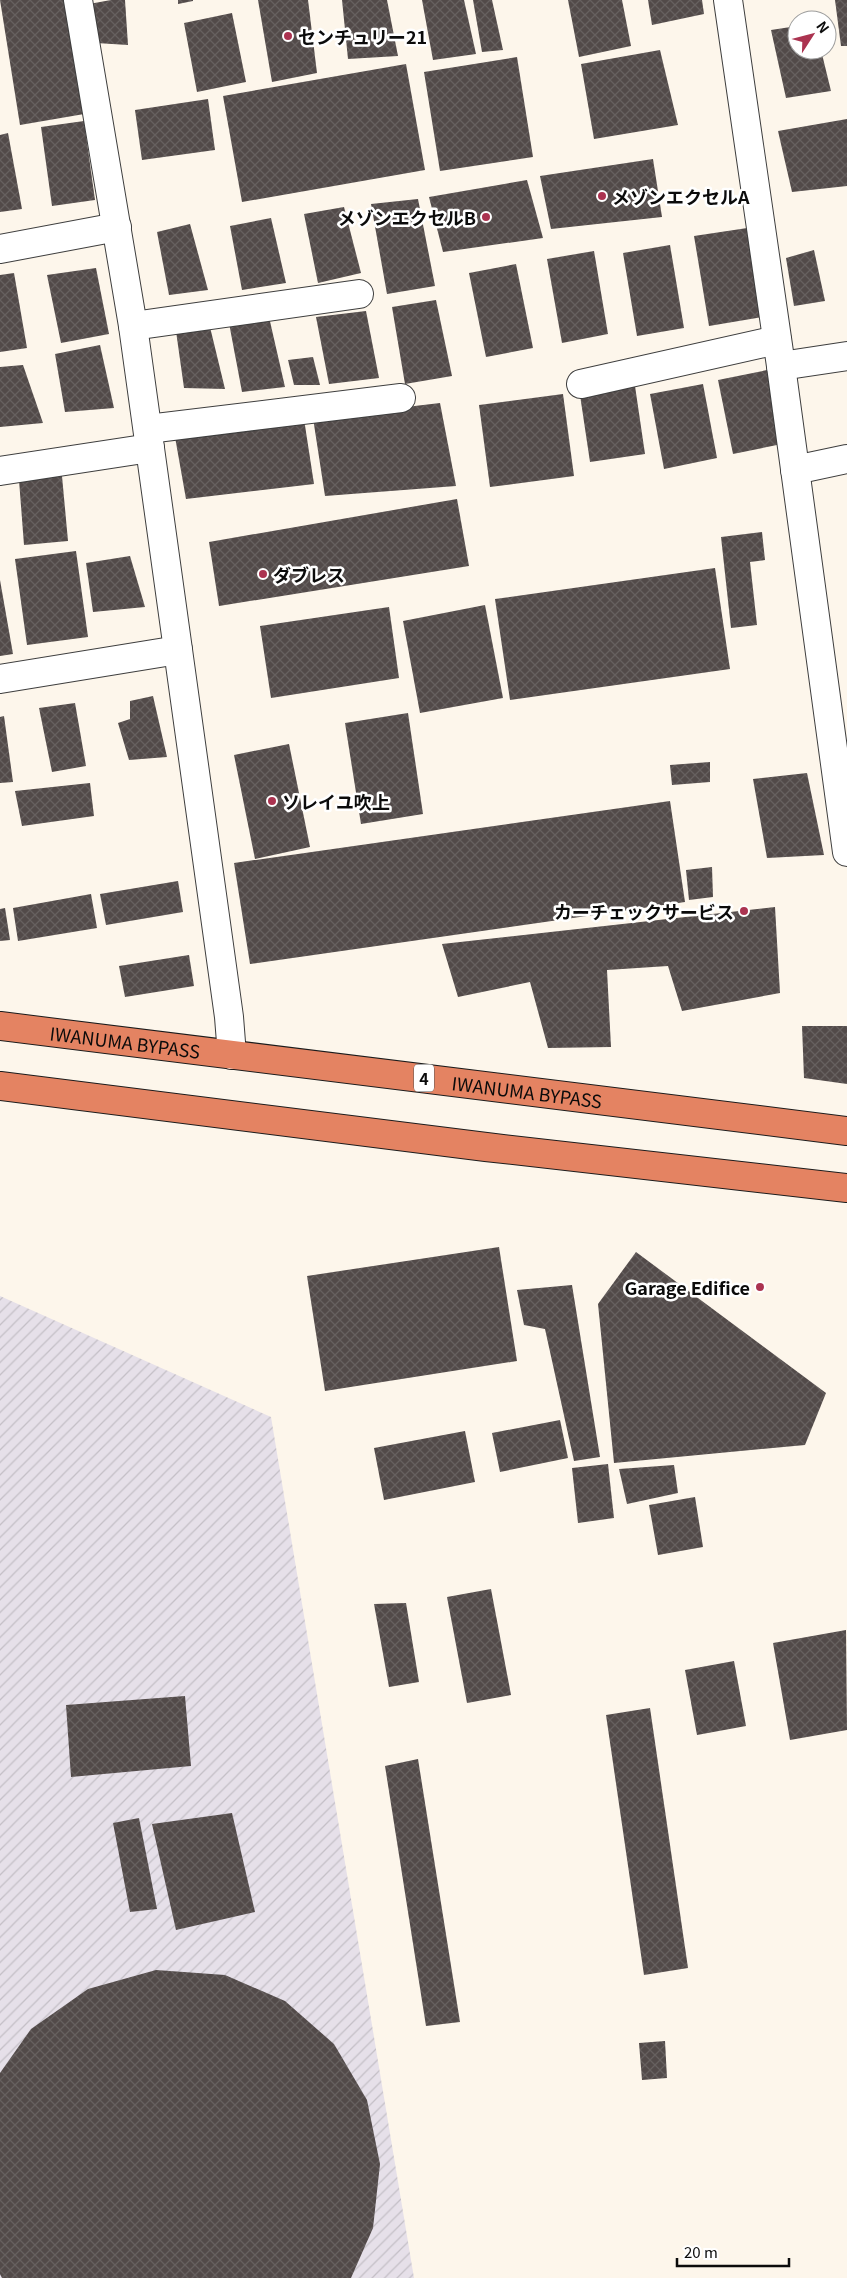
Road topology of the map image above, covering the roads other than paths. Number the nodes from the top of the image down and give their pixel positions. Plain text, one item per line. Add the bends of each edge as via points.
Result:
1 (78, 0) edge
2 (728, 0) edge
3 (116, 227) junction
4 (0, 249) edge
5 (359, 294) dead end
6 (133, 326) junction
7 (779, 353) junction
8 (847, 356) edge
9 (581, 384) dead end
10 (401, 398) dead end
11 (149, 439) junction
12 (847, 459) edge
13 (795, 470) junction
14 (0, 471) edge
15 (178, 650) junction
16 (0, 678) edge
17 (847, 852) edge
18 (0, 1026) edge
19 (232, 1055) junction
20 (0, 1086) edge
21 (847, 1131) edge
22 (847, 1188) edge

1 - 3 street
2 - 7 street
3 - 4 street
3 - 6 street
5 - 6 street
6 - 11 street
7 - 8 street
7 - 9 street
7 - 13 street
10 - 11 street
11 - 14 street
11 - 15 street
12 - 13 street
13 - 17 street
15 - 16 street
15 - 19 street
18 - 19 highway, IWANUMA BYPASS / 4
19 - 21 highway, IWANUMA BYPASS / 4
20 - 22 highway

